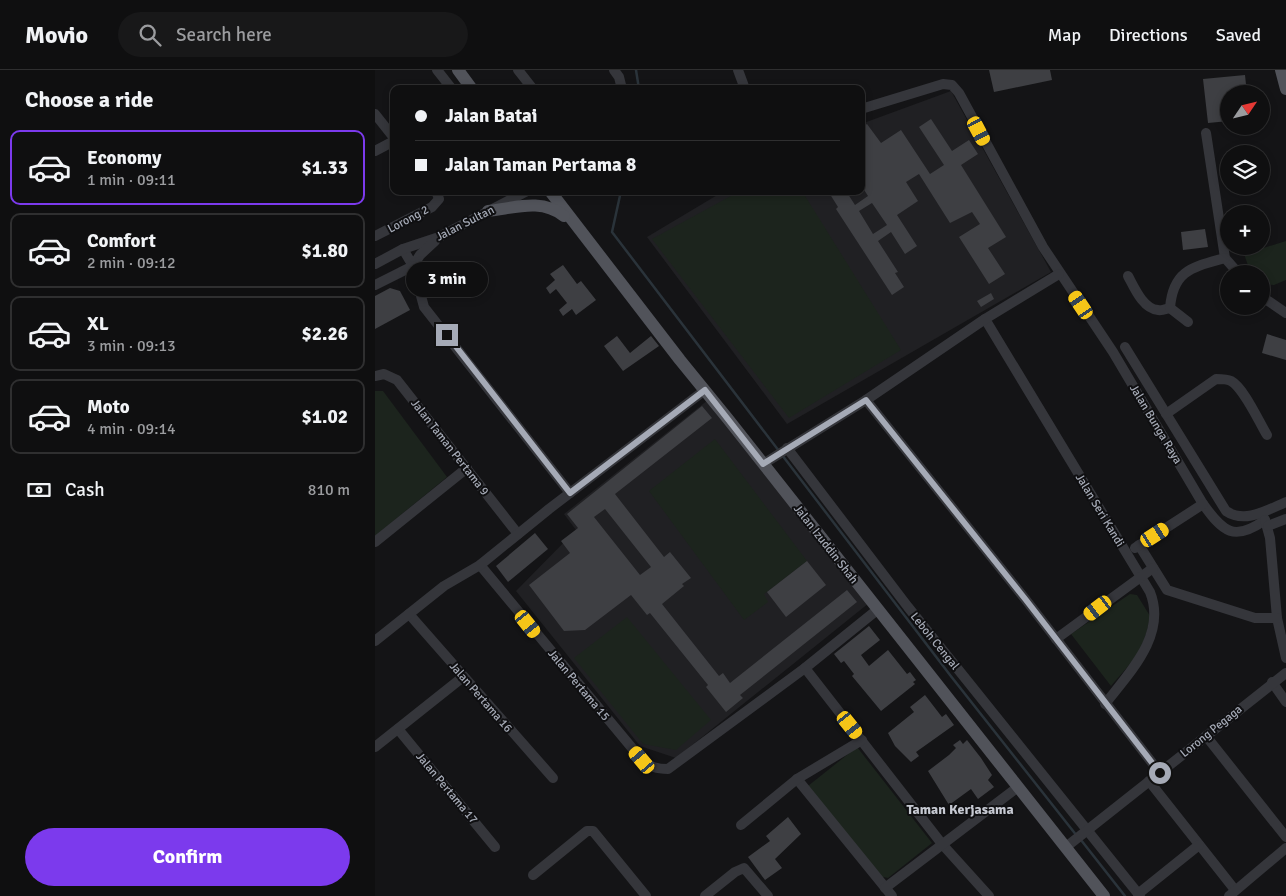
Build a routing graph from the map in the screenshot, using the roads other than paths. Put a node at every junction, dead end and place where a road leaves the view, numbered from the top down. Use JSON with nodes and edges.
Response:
{"nodes":[{"id":1,"x":437,"y":70,"type":"edge"},
{"id":2,"x":518,"y":70,"type":"edge"},
{"id":3,"x":613,"y":70,"type":"edge"},
{"id":4,"x":738,"y":70,"type":"edge"},
{"id":5,"x":1281,"y":70,"type":"edge"},
{"id":6,"x":460,"y":71,"type":"edge"},
{"id":7,"x":449,"y":85,"type":"edge"},
{"id":8,"x":469,"y":85,"type":"edge"},
{"id":9,"x":530,"y":85,"type":"edge"},
{"id":10,"x":621,"y":85,"type":"edge"},
{"id":11,"x":744,"y":85,"type":"edge"},
{"id":12,"x":1286,"y":89,"type":"edge"},
{"id":13,"x":865,"y":108,"type":"edge"},
{"id":14,"x":375,"y":114,"type":"edge"},
{"id":15,"x":1206,"y":133,"type":"dead end"},
{"id":16,"x":390,"y":134,"type":"edge"},
{"id":17,"x":390,"y":142,"type":"edge"},
{"id":18,"x":375,"y":151,"type":"edge"},
{"id":19,"x":437,"y":195,"type":"edge"},
{"id":20,"x":519,"y":195,"type":"edge"},
{"id":21,"x":552,"y":195,"type":"edge"},
{"id":22,"x":489,"y":211,"type":"junction"},
{"id":23,"x":578,"y":230,"type":"junction"},
{"id":24,"x":375,"y":236,"type":"edge"},
{"id":25,"x":439,"y":237,"type":"junction"},
{"id":26,"x":403,"y":249,"type":"junction"},
{"id":27,"x":1225,"y":258,"type":"junction"},
{"id":28,"x":377,"y":263,"type":"edge"},
{"id":29,"x":1231,"y":265,"type":"edge"},
{"id":30,"x":413,"y":266,"type":"junction"},
{"id":31,"x":1059,"y":274,"type":"junction"},
{"id":32,"x":1128,"y":276,"type":"dead end"},
{"id":33,"x":375,"y":285,"type":"edge"},
{"id":34,"x":1270,"y":302,"type":"edge"},
{"id":35,"x":1170,"y":308,"type":"junction"},
{"id":36,"x":1286,"y":313,"type":"edge"},
{"id":37,"x":985,"y":319,"type":"junction"},
{"id":38,"x":1188,"y":322,"type":"dead end"},
{"id":39,"x":1125,"y":347,"type":"dead end"},
{"id":40,"x":375,"y":376,"type":"edge"},
{"id":41,"x":705,"y":390,"type":"junction"},
{"id":42,"x":866,"y":400,"type":"junction"},
{"id":43,"x":1166,"y":414,"type":"junction"},
{"id":44,"x":1267,"y":435,"type":"dead end"},
{"id":45,"x":782,"y":451,"type":"junction"},
{"id":46,"x":763,"y":464,"type":"junction"},
{"id":47,"x":467,"y":468,"type":"junction"},
{"id":48,"x":570,"y":493,"type":"junction"},
{"id":49,"x":1286,"y":502,"type":"edge"},
{"id":50,"x":1203,"y":504,"type":"junction"},
{"id":51,"x":1286,"y":518,"type":"edge"},
{"id":52,"x":1265,"y":519,"type":"junction"},
{"id":53,"x":518,"y":534,"type":"junction"},
{"id":54,"x":375,"y":542,"type":"edge"},
{"id":55,"x":1139,"y":545,"type":"junction"},
{"id":56,"x":1127,"y":554,"type":"junction"},
{"id":57,"x":480,"y":565,"type":"junction"},
{"id":58,"x":1153,"y":568,"type":"junction"},
{"id":59,"x":1140,"y":576,"type":"junction"},
{"id":60,"x":877,"y":610,"type":"junction"},
{"id":61,"x":409,"y":614,"type":"junction"},
{"id":62,"x":1277,"y":618,"type":"junction"},
{"id":63,"x":1056,"y":639,"type":"junction"},
{"id":64,"x":375,"y":641,"type":"edge"},
{"id":65,"x":1286,"y":658,"type":"edge"},
{"id":66,"x":805,"y":668,"type":"junction"},
{"id":67,"x":1286,"y":673,"type":"edge"},
{"id":68,"x":463,"y":677,"type":"junction"},
{"id":69,"x":1272,"y":682,"type":"junction"},
{"id":70,"x":1286,"y":702,"type":"edge"},
{"id":71,"x":1105,"y":704,"type":"junction"},
{"id":72,"x":398,"y":728,"type":"junction"},
{"id":73,"x":1206,"y":736,"type":"junction"},
{"id":74,"x":861,"y":740,"type":"junction"},
{"id":75,"x":375,"y":747,"type":"edge"},
{"id":76,"x":1160,"y":773,"type":"junction"},
{"id":77,"x":553,"y":778,"type":"dead end"},
{"id":78,"x":797,"y":779,"type":"junction"},
{"id":79,"x":1149,"y":781,"type":"junction"},
{"id":80,"x":1018,"y":787,"type":"junction"},
{"id":81,"x":741,"y":825,"type":"dead end"},
{"id":82,"x":1286,"y":837,"type":"edge"},
{"id":83,"x":1077,"y":838,"type":"junction"},
{"id":84,"x":943,"y":844,"type":"junction"},
{"id":85,"x":1199,"y":844,"type":"junction"},
{"id":86,"x":495,"y":847,"type":"dead end"},
{"id":87,"x":1286,"y":848,"type":"edge"},
{"id":88,"x":533,"y":875,"type":"dead end"},
{"id":89,"x":888,"y":892,"type":"edge"},
{"id":90,"x":1232,"y":893,"type":"edge"},
{"id":91,"x":1139,"y":895,"type":"edge"},
{"id":92,"x":645,"y":896,"type":"edge"},
{"id":93,"x":705,"y":896,"type":"edge"},
{"id":94,"x":768,"y":896,"type":"edge"},
{"id":95,"x":989,"y":896,"type":"edge"},
{"id":96,"x":1104,"y":896,"type":"edge"}],
"edges":[{"from":1,"to":7,"type":"street"},
{"from":2,"to":9,"type":"street"},
{"from":3,"to":10,"type":"street"},
{"from":4,"to":11,"type":"street"},
{"from":5,"to":12,"type":"main road"},
{"from":6,"to":8,"type":"main road"},
{"from":13,"to":31,"type":"street","name":"Jalan Bunga Raya"},
{"from":14,"to":16,"type":"street"},
{"from":15,"to":27,"type":"street"},
{"from":17,"to":18,"type":"street"},
{"from":19,"to":24,"type":"street","name":"Lorong 2"},
{"from":20,"to":22,"type":"street","name":"Jalan Sultan"},
{"from":21,"to":23,"type":"main road","name":"Jalan Izuddin Shah"},
{"from":22,"to":23,"type":"main road"},
{"from":22,"to":25,"type":"street","name":"Jalan Sultan"},
{"from":23,"to":41,"type":"main road","name":"Jalan Izuddin Shah"},
{"from":25,"to":26,"type":"street","name":"Jalan Sultan"},
{"from":25,"to":30,"type":"street"},
{"from":26,"to":28,"type":"street","name":"Jalan Sultan"},
{"from":26,"to":30,"type":"street"},
{"from":27,"to":29,"type":"street"},
{"from":27,"to":35,"type":"street"},
{"from":28,"to":30,"type":"street"},
{"from":30,"to":33,"type":"street"},
{"from":30,"to":48,"type":"street"},
{"from":31,"to":37,"type":"street"},
{"from":31,"to":50,"type":"street","name":"Jalan Bunga Raya"},
{"from":32,"to":35,"type":"street"},
{"from":34,"to":36,"type":"street"},
{"from":35,"to":38,"type":"street"},
{"from":37,"to":42,"type":"street"},
{"from":37,"to":56,"type":"street","name":"Jalan Seri Kandi"},
{"from":39,"to":43,"type":"street","name":"Jalan Bunga Raya"},
{"from":40,"to":47,"type":"street","name":"Jalan Taman Pertama 9"},
{"from":41,"to":46,"type":"main road","name":"Jalan Izuddin Shah"},
{"from":41,"to":48,"type":"street"},
{"from":42,"to":45,"type":"street"},
{"from":42,"to":63,"type":"street"},
{"from":43,"to":44,"type":"street"},
{"from":43,"to":52,"type":"street","name":"Jalan Bunga Raya"},
{"from":45,"to":46,"type":"street"},
{"from":45,"to":83,"type":"street","name":"Leboh Cengal"},
{"from":46,"to":60,"type":"main road","name":"Jalan Izuddin Shah"},
{"from":47,"to":53,"type":"street","name":"Jalan Taman Pertama 9"},
{"from":47,"to":54,"type":"street"},
{"from":48,"to":53,"type":"street"},
{"from":49,"to":52,"type":"street","name":"Jalan Bunga Raya"},
{"from":50,"to":52,"type":"street","name":"Jalan Bunga Raya"},
{"from":50,"to":55,"type":"street"},
{"from":51,"to":52,"type":"street"},
{"from":52,"to":62,"type":"street"},
{"from":53,"to":57,"type":"street"},
{"from":55,"to":56,"type":"street"},
{"from":55,"to":58,"type":"street"},
{"from":56,"to":59,"type":"street","name":"Jalan Seri Kandi"},
{"from":57,"to":61,"type":"street"},
{"from":57,"to":66,"type":"street","name":"Jalan Pertama 15"},
{"from":58,"to":59,"type":"street"},
{"from":58,"to":62,"type":"street"},
{"from":59,"to":63,"type":"street"},
{"from":59,"to":71,"type":"street","name":"Jalan Seri Kandi"},
{"from":60,"to":66,"type":"street"},
{"from":60,"to":80,"type":"main road","name":"Jalan Izuddin Shah"},
{"from":61,"to":64,"type":"street"},
{"from":61,"to":68,"type":"street","name":"Jalan Pertama 16"},
{"from":62,"to":65,"type":"street"},
{"from":63,"to":71,"type":"street"},
{"from":66,"to":74,"type":"street"},
{"from":67,"to":69,"type":"street","name":"Lorong Pegaga"},
{"from":68,"to":72,"type":"street"},
{"from":68,"to":77,"type":"street","name":"Jalan Pertama 16"},
{"from":69,"to":70,"type":"street"},
{"from":69,"to":73,"type":"street","name":"Lorong Pegaga"},
{"from":71,"to":76,"type":"street"},
{"from":72,"to":75,"type":"street"},
{"from":72,"to":86,"type":"street","name":"Jalan Pertama 17"},
{"from":73,"to":76,"type":"street","name":"Lorong Pegaga"},
{"from":73,"to":82,"type":"street"},
{"from":74,"to":78,"type":"street"},
{"from":74,"to":84,"type":"street"},
{"from":76,"to":79,"type":"street","name":"Lorong Pegaga"},
{"from":78,"to":81,"type":"street"},
{"from":78,"to":89,"type":"street"},
{"from":79,"to":83,"type":"street","name":"Lorong Pegaga"},
{"from":79,"to":85,"type":"street"},
{"from":80,"to":83,"type":"main road","name":"Jalan Izuddin Shah"},
{"from":80,"to":84,"type":"street"},
{"from":83,"to":91,"type":"street","name":"Leboh Cengal"},
{"from":83,"to":96,"type":"main road","name":"Jalan Izuddin Shah"},
{"from":84,"to":89,"type":"street"},
{"from":84,"to":95,"type":"street"},
{"from":85,"to":90,"type":"street"},
{"from":85,"to":91,"type":"street"},
{"from":87,"to":90,"type":"street"},
{"from":88,"to":92,"type":"street"},
{"from":93,"to":94,"type":"street"}]}
